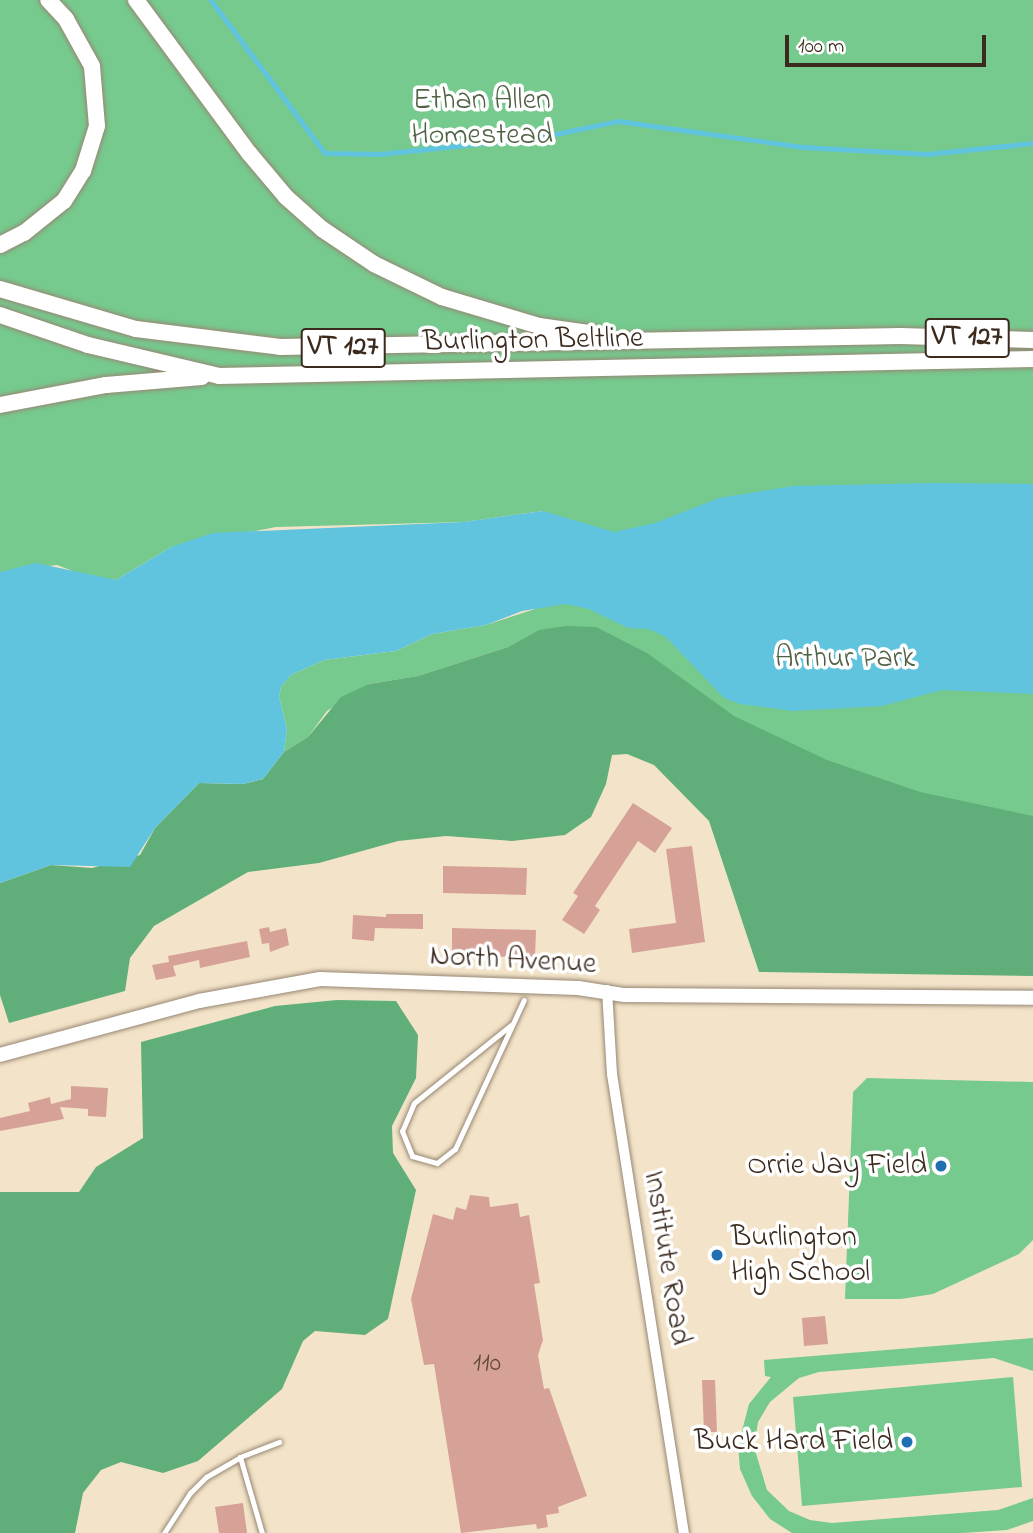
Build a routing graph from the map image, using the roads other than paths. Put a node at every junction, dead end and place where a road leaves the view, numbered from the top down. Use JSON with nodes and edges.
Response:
{"nodes":[{"id":1,"x":48,"y":0,"type":"edge"},
{"id":2,"x":136,"y":0,"type":"edge"},
{"id":3,"x":0,"y":244,"type":"edge"},
{"id":4,"x":0,"y":289,"type":"edge"},
{"id":5,"x":0,"y":315,"type":"edge"},
{"id":6,"x":1033,"y":340,"type":"edge"},
{"id":7,"x":694,"y":341,"type":"junction"},
{"id":8,"x":1033,"y":359,"type":"edge"},
{"id":9,"x":219,"y":376,"type":"junction"},
{"id":10,"x":0,"y":405,"type":"edge"},
{"id":11,"x":607,"y":990,"type":"junction"},
{"id":12,"x":1033,"y":998,"type":"edge"},
{"id":13,"x":524,"y":1000,"type":"dead end"},
{"id":14,"x":511,"y":1025,"type":"junction"},
{"id":15,"x":0,"y":1055,"type":"edge"},
{"id":16,"x":279,"y":1443,"type":"dead end"},
{"id":17,"x":240,"y":1457,"type":"junction"},
{"id":18,"x":164,"y":1533,"type":"edge"},
{"id":19,"x":262,"y":1533,"type":"edge"},
{"id":20,"x":684,"y":1533,"type":"edge"}],
"edges":[{"from":1,"to":3,"type":"main road"},
{"from":2,"to":7,"type":"main road"},
{"from":4,"to":7,"type":"main road","name":"Burlington Beltline","number":"VT 127"},
{"from":5,"to":9,"type":"main road","name":"Burlington Beltline","number":"VT 127"},
{"from":6,"to":7,"type":"main road","name":"Burlington Beltline","number":"VT 127"},
{"from":8,"to":9,"type":"main road","name":"Burlington Beltline","number":"VT 127"},
{"from":9,"to":10,"type":"main road"},
{"from":11,"to":12,"type":"main road","name":"North Avenue"},
{"from":11,"to":15,"type":"main road","name":"North Avenue"},
{"from":11,"to":20,"type":"street","name":"Institute Road"},
{"from":13,"to":14,"type":"lane"},
{"from":14,"to":14,"type":"lane"},
{"from":16,"to":17,"type":"lane"},
{"from":17,"to":18,"type":"lane"},
{"from":17,"to":19,"type":"lane"}]}
